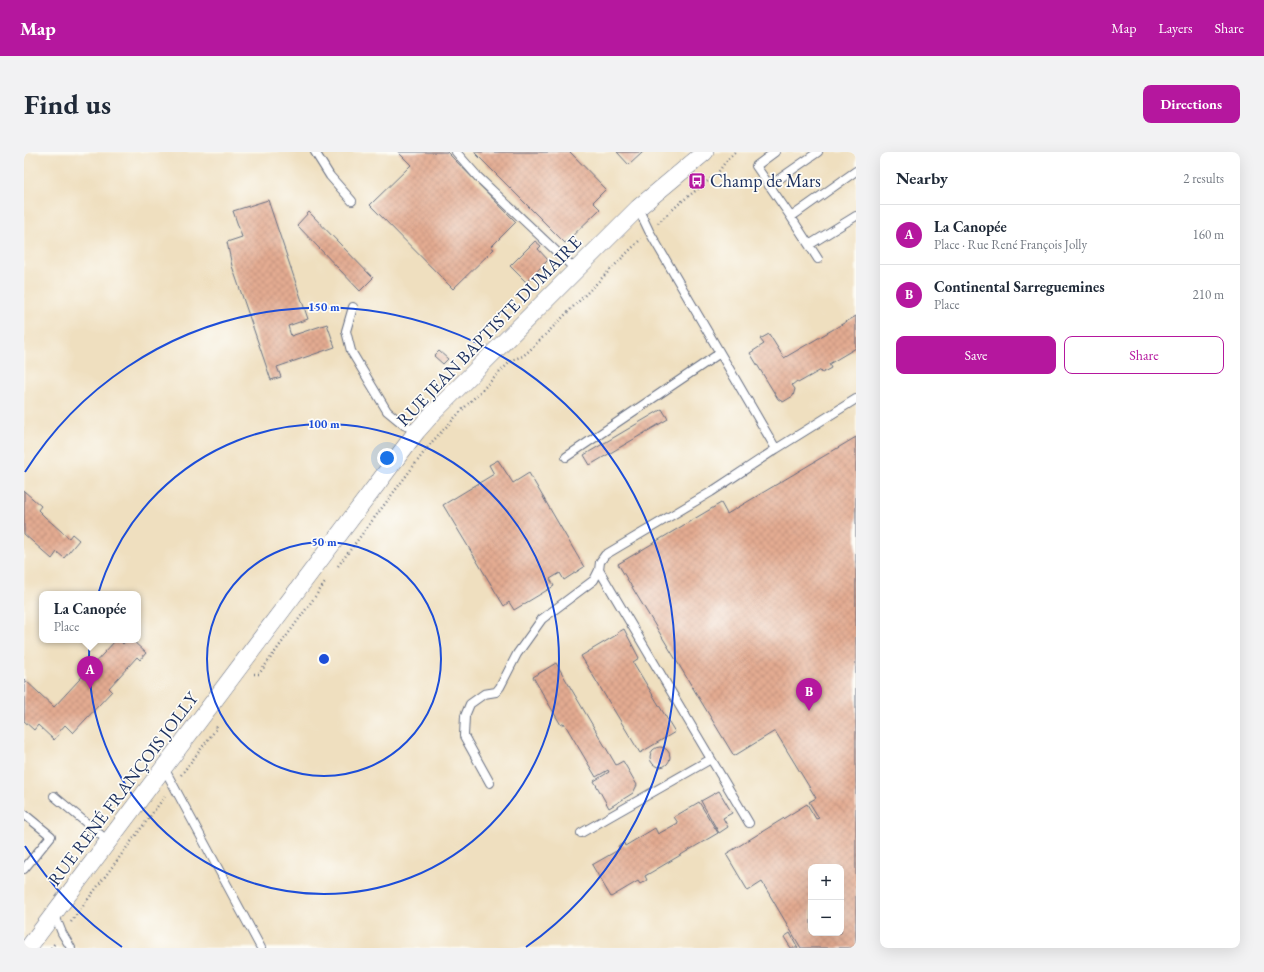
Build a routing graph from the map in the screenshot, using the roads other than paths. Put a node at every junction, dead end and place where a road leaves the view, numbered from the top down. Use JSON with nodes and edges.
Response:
{"nodes":[{"id":1,"x":315,"y":152,"type":"edge"},
{"id":2,"x":456,"y":152,"type":"edge"},
{"id":3,"x":705,"y":152,"type":"edge"},
{"id":4,"x":775,"y":152,"type":"edge"},
{"id":5,"x":818,"y":152,"type":"edge"},
{"id":6,"x":856,"y":171,"type":"edge"},
{"id":7,"x":769,"y":186,"type":"junction"},
{"id":8,"x":352,"y":201,"type":"dead end"},
{"id":9,"x":638,"y":208,"type":"junction"},
{"id":10,"x":856,"y":216,"type":"edge"},
{"id":11,"x":791,"y":217,"type":"junction"},
{"id":12,"x":808,"y":245,"type":"junction"},
{"id":13,"x":818,"y":259,"type":"dead end"},
{"id":14,"x":576,"y":270,"type":"junction"},
{"id":15,"x":354,"y":307,"type":"dead end"},
{"id":16,"x":720,"y":353,"type":"junction"},
{"id":17,"x":856,"y":399,"type":"edge"},
{"id":18,"x":418,"y":431,"type":"junction"},
{"id":19,"x":776,"y":449,"type":"junction"},
{"id":20,"x":566,"y":457,"type":"dead end"},
{"id":21,"x":599,"y":570,"type":"junction"},
{"id":22,"x":221,"y":692,"type":"joint"},
{"id":23,"x":711,"y":758,"type":"junction"},
{"id":24,"x":164,"y":768,"type":"junction"},
{"id":25,"x":490,"y":783,"type":"dead end"},
{"id":26,"x":54,"y":796,"type":"dead end"},
{"id":27,"x":24,"y":814,"type":"edge"},
{"id":28,"x":749,"y":823,"type":"dead end"},
{"id":29,"x":581,"y":833,"type":"dead end"},
{"id":30,"x":108,"y":841,"type":"junction"},
{"id":31,"x":24,"y":869,"type":"edge"},
{"id":32,"x":54,"y":913,"type":"junction"},
{"id":33,"x":28,"y":948,"type":"edge"},
{"id":34,"x":71,"y":948,"type":"edge"},
{"id":35,"x":261,"y":948,"type":"edge"}],
"edges":[{"from":1,"to":8,"type":"lane"},
{"from":2,"to":14,"type":"lane"},
{"from":3,"to":9,"type":"street","name":"RUE JEAN BAPTISTE DUMAIRE"},
{"from":4,"to":7,"type":"lane"},
{"from":5,"to":7,"type":"lane"},
{"from":6,"to":11,"type":"lane"},
{"from":7,"to":11,"type":"lane"},
{"from":9,"to":14,"type":"street","name":"RUE JEAN BAPTISTE DUMAIRE"},
{"from":9,"to":16,"type":"lane"},
{"from":10,"to":12,"type":"lane"},
{"from":11,"to":12,"type":"lane"},
{"from":12,"to":13,"type":"lane"},
{"from":14,"to":18,"type":"street","name":"RUE JEAN BAPTISTE DUMAIRE"},
{"from":15,"to":18,"type":"lane"},
{"from":16,"to":19,"type":"lane"},
{"from":16,"to":20,"type":"lane"},
{"from":17,"to":19,"type":"lane"},
{"from":18,"to":22,"type":"street","name":"RUE JEAN BAPTISTE DUMAIRE"},
{"from":19,"to":21,"type":"lane"},
{"from":21,"to":23,"type":"lane"},
{"from":21,"to":25,"type":"lane"},
{"from":22,"to":24,"type":"street","name":"RUE RENÉ FRANÇOIS JOLLY"},
{"from":23,"to":28,"type":"lane"},
{"from":23,"to":29,"type":"lane"},
{"from":24,"to":30,"type":"street","name":"RUE RENÉ FRANÇOIS JOLLY"},
{"from":24,"to":35,"type":"lane"},
{"from":26,"to":30,"type":"lane"},
{"from":27,"to":31,"type":"lane"},
{"from":30,"to":32,"type":"street","name":"RUE RENÉ FRANÇOIS JOLLY"},
{"from":32,"to":33,"type":"street","name":"RUE RENÉ FRANÇOIS JOLLY"},
{"from":32,"to":34,"type":"lane"}]}
